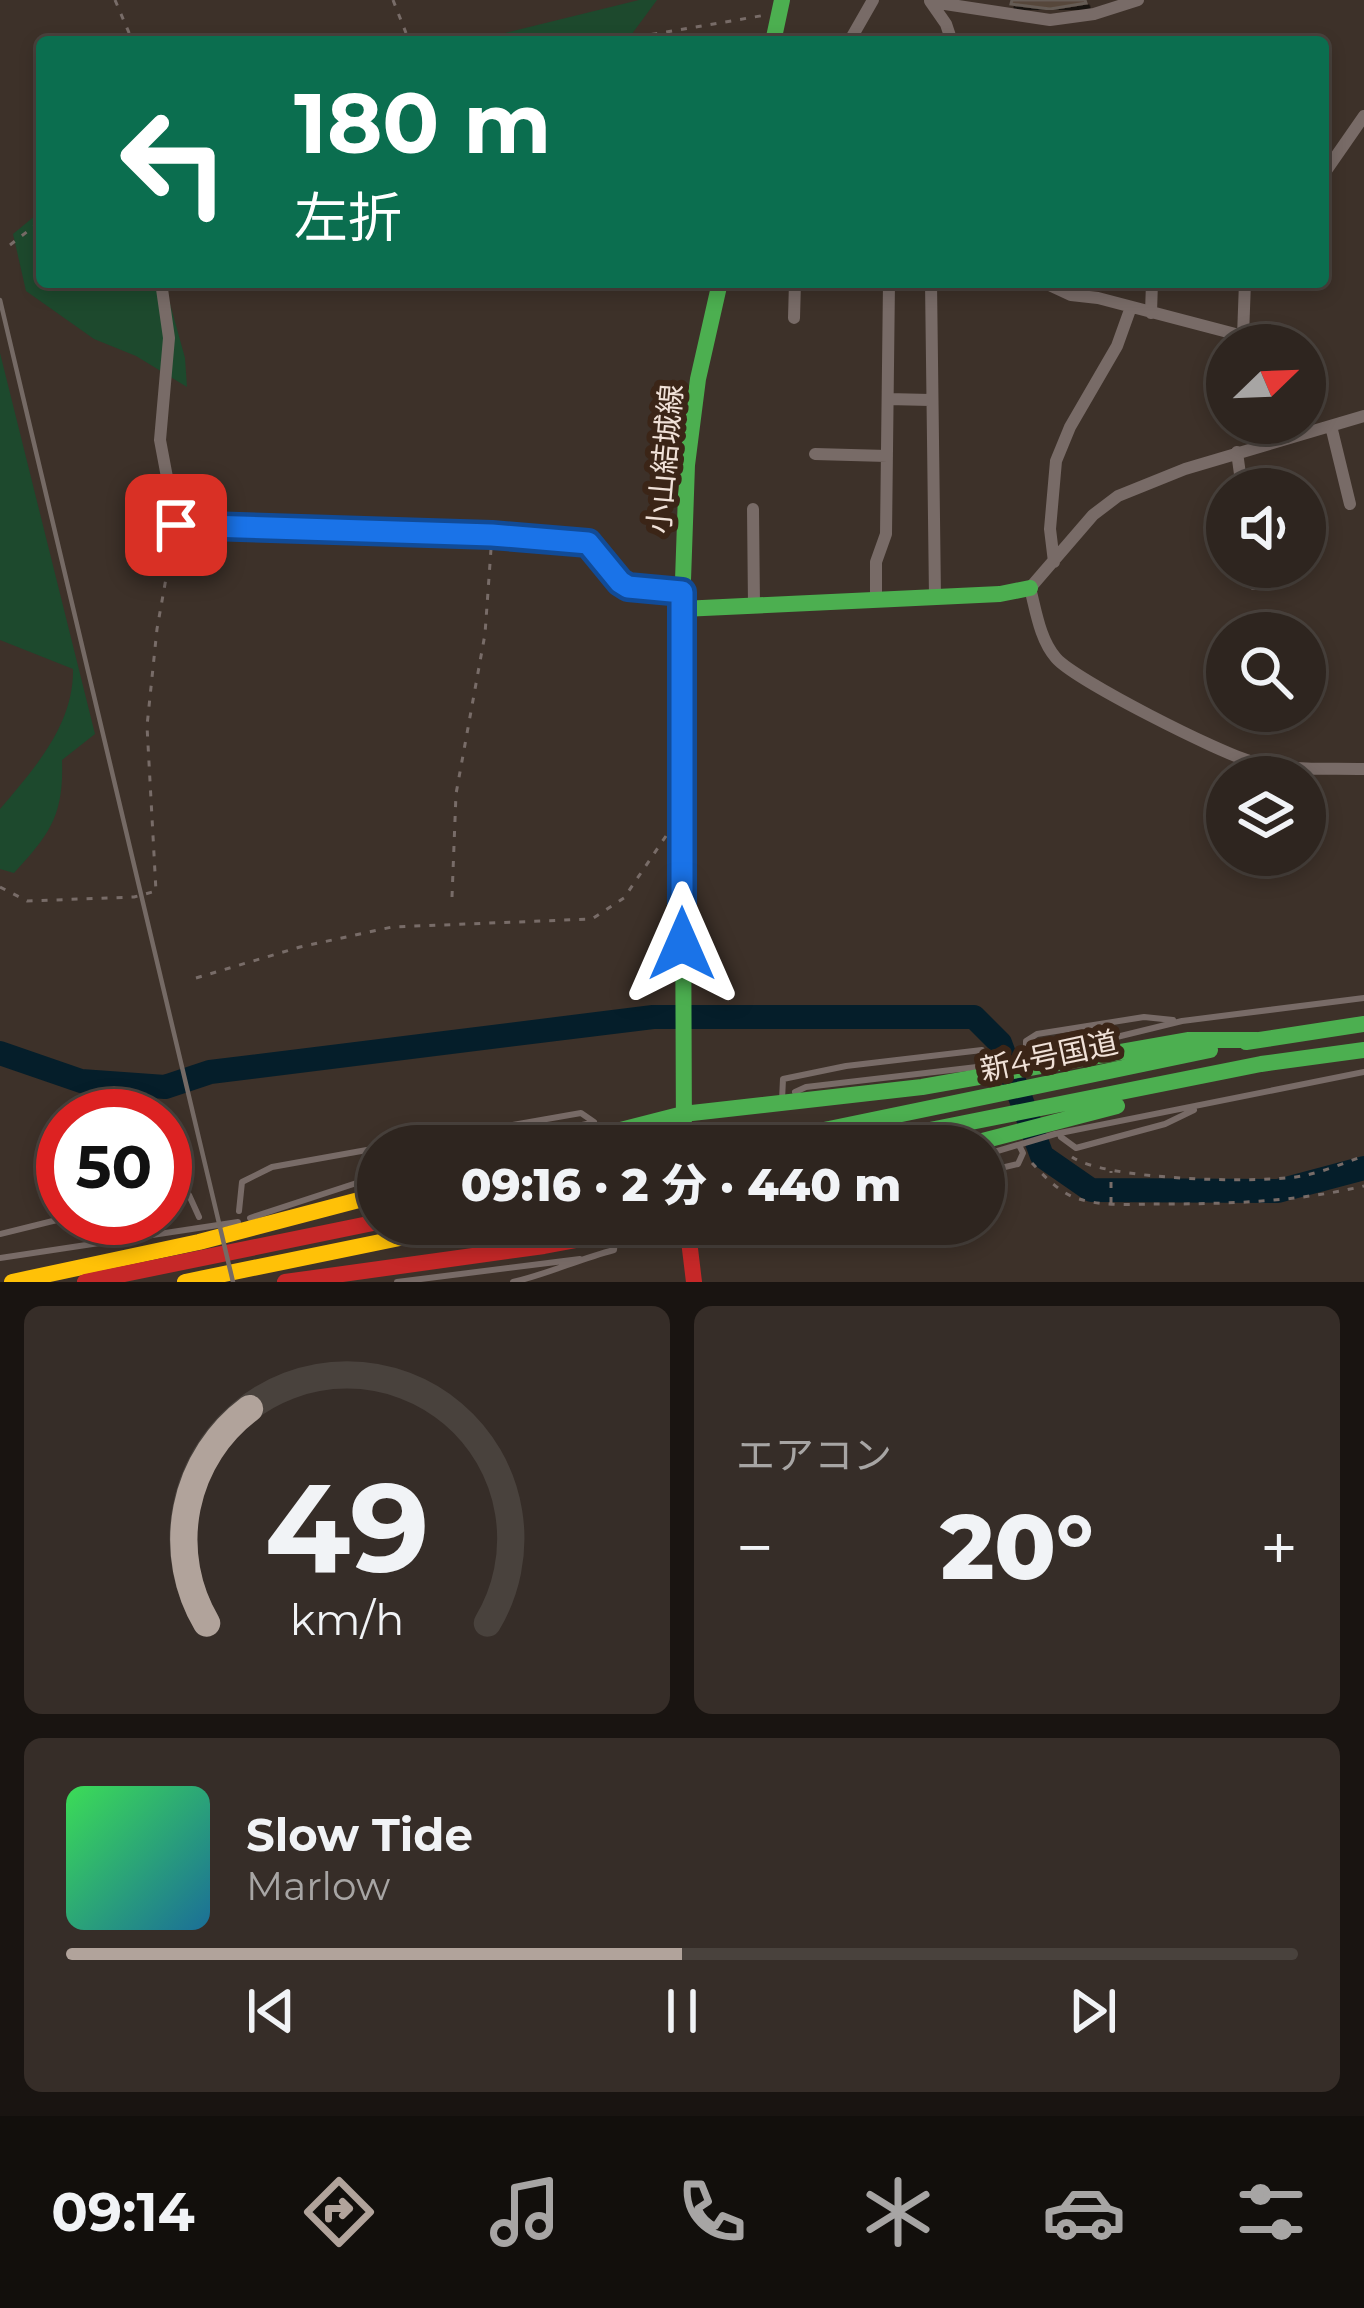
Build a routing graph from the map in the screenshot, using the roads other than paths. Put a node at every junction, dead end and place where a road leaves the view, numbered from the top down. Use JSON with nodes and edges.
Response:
{"nodes":[{"id":1,"x":873,"y":0,"type":"edge"},
{"id":2,"x":1138,"y":0,"type":"edge"},
{"id":3,"x":930,"y":1,"type":"edge"},
{"id":4,"x":781,"y":6,"type":"edge"},
{"id":5,"x":774,"y":36,"type":"edge"},
{"id":6,"x":852,"y":36,"type":"edge"},
{"id":7,"x":950,"y":36,"type":"edge"},
{"id":8,"x":1364,"y":116,"type":"edge"},
{"id":9,"x":1329,"y":167,"type":"edge"},
{"id":10,"x":162,"y":288,"type":"edge"},
{"id":11,"x":719,"y":288,"type":"edge"},
{"id":12,"x":795,"y":288,"type":"edge"},
{"id":13,"x":890,"y":288,"type":"edge"},
{"id":14,"x":932,"y":288,"type":"edge"},
{"id":15,"x":1056,"y":288,"type":"edge"},
{"id":16,"x":1152,"y":288,"type":"edge"},
{"id":17,"x":1245,"y":288,"type":"edge"},
{"id":18,"x":1131,"y":307,"type":"junction"},
{"id":19,"x":1151,"y":313,"type":"junction"},
{"id":20,"x":794,"y":318,"type":"dead end"},
{"id":21,"x":1245,"y":324,"type":"edge"},
{"id":22,"x":1206,"y":329,"type":"edge"},
{"id":23,"x":888,"y":399,"type":"junction"},
{"id":24,"x":930,"y":400,"type":"junction"},
{"id":25,"x":1364,"y":416,"type":"edge"},
{"id":26,"x":1331,"y":426,"type":"junction"},
{"id":27,"x":1326,"y":427,"type":"edge"},
{"id":28,"x":1263,"y":444,"type":"edge"},
{"id":29,"x":1238,"y":452,"type":"junction"},
{"id":30,"x":815,"y":454,"type":"dead end"},
{"id":31,"x":887,"y":456,"type":"junction"},
{"id":32,"x":1240,"y":468,"type":"edge"},
{"id":33,"x":1350,"y":504,"type":"dead end"},
{"id":34,"x":753,"y":509,"type":"dead end"},
{"id":35,"x":1054,"y":562,"type":"junction"},
{"id":36,"x":1030,"y":588,"type":"junction"},
{"id":37,"x":934,"y":598,"type":"junction"},
{"id":38,"x":682,"y":600,"type":"junction"},
{"id":39,"x":876,"y":600,"type":"junction"},
{"id":40,"x":754,"y":606,"type":"junction"},
{"id":41,"x":1364,"y":769,"type":"edge"},
{"id":42,"x":1364,"y":998,"type":"edge"},
{"id":43,"x":1182,"y":1021,"type":"junction"},
{"id":44,"x":1364,"y":1024,"type":"edge"},
{"id":45,"x":1255,"y":1040,"type":"junction"},
{"id":46,"x":1364,"y":1050,"type":"edge"},
{"id":47,"x":1026,"y":1059,"type":"junction"},
{"id":48,"x":990,"y":1066,"type":"junction"},
{"id":49,"x":1364,"y":1072,"type":"edge"},
{"id":50,"x":782,"y":1103,"type":"junction"},
{"id":51,"x":1202,"y":1106,"type":"junction"},
{"id":52,"x":683,"y":1114,"type":"junction"},
{"id":53,"x":512,"y":1125,"type":"edge"},
{"id":54,"x":594,"y":1125,"type":"edge"},
{"id":55,"x":615,"y":1125,"type":"edge"},
{"id":56,"x":683,"y":1125,"type":"edge"},
{"id":57,"x":850,"y":1125,"type":"edge"},
{"id":58,"x":952,"y":1125,"type":"edge"},
{"id":59,"x":1055,"y":1129,"type":"junction"},
{"id":60,"x":1021,"y":1144,"type":"junction"},
{"id":61,"x":1005,"y":1145,"type":"edge"},
{"id":62,"x":1005,"y":1149,"type":"edge"},
{"id":63,"x":357,"y":1152,"type":"edge"},
{"id":64,"x":1005,"y":1167,"type":"edge"},
{"id":65,"x":357,"y":1185,"type":"edge"},
{"id":66,"x":357,"y":1201,"type":"edge"},
{"id":67,"x":192,"y":1202,"type":"edge"},
{"id":68,"x":239,"y":1211,"type":"dead end"},
{"id":69,"x":199,"y":1217,"type":"dead end"},
{"id":70,"x":357,"y":1224,"type":"edge"},
{"id":71,"x":36,"y":1225,"type":"edge"},
{"id":72,"x":246,"y":1233,"type":"junction"},
{"id":73,"x":0,"y":1234,"type":"edge"},
{"id":74,"x":200,"y":1243,"type":"junction"},
{"id":75,"x":366,"y":1245,"type":"edge"},
{"id":76,"x":535,"y":1245,"type":"edge"},
{"id":77,"x":615,"y":1245,"type":"edge"},
{"id":78,"x":690,"y":1245,"type":"edge"},
{"id":79,"x":0,"y":1258,"type":"edge"},
{"id":80,"x":580,"y":1259,"type":"junction"},
{"id":81,"x":12,"y":1282,"type":"edge"},
{"id":82,"x":85,"y":1282,"type":"edge"},
{"id":83,"x":185,"y":1282,"type":"edge"},
{"id":84,"x":285,"y":1282,"type":"edge"},
{"id":85,"x":398,"y":1282,"type":"edge"},
{"id":86,"x":512,"y":1282,"type":"edge"},
{"id":87,"x":694,"y":1282,"type":"edge"}],
"edges":[{"from":1,"to":6,"type":"street"},
{"from":2,"to":3,"type":"street"},
{"from":3,"to":7,"type":"street"},
{"from":4,"to":5,"type":"main road"},
{"from":8,"to":9,"type":"street"},
{"from":10,"to":38,"type":"street"},
{"from":11,"to":38,"type":"main road","name":"小山結城線"},
{"from":12,"to":20,"type":"street"},
{"from":13,"to":23,"type":"street"},
{"from":14,"to":24,"type":"street"},
{"from":15,"to":18,"type":"street"},
{"from":16,"to":19,"type":"street"},
{"from":17,"to":21,"type":"street"},
{"from":18,"to":19,"type":"street"},
{"from":18,"to":35,"type":"street"},
{"from":19,"to":22,"type":"street"},
{"from":23,"to":24,"type":"street"},
{"from":23,"to":31,"type":"street"},
{"from":24,"to":37,"type":"street"},
{"from":25,"to":26,"type":"street"},
{"from":26,"to":27,"type":"street"},
{"from":26,"to":33,"type":"street"},
{"from":28,"to":29,"type":"street"},
{"from":29,"to":32,"type":"street"},
{"from":29,"to":35,"type":"street"},
{"from":30,"to":31,"type":"street"},
{"from":31,"to":39,"type":"street"},
{"from":34,"to":40,"type":"street"},
{"from":35,"to":36,"type":"street"},
{"from":36,"to":37,"type":"main road"},
{"from":36,"to":41,"type":"street"},
{"from":37,"to":39,"type":"main road"},
{"from":38,"to":40,"type":"main road"},
{"from":38,"to":52,"type":"main road","name":"小山結城線"},
{"from":39,"to":40,"type":"main road"},
{"from":42,"to":43,"type":"lane"},
{"from":43,"to":47,"type":"lane"},
{"from":43,"to":47,"type":"lane"},
{"from":44,"to":45,"type":"main road","name":"新4号国道"},
{"from":45,"to":47,"type":"main road"},
{"from":45,"to":57,"type":"main road","name":"新4号国道"},
{"from":46,"to":59,"type":"main road","name":"新4号国道"},
{"from":47,"to":48,"type":"main road"},
{"from":48,"to":50,"type":"main road"},
{"from":48,"to":50,"type":"lane"},
{"from":49,"to":51,"type":"lane"},
{"from":50,"to":52,"type":"main road"},
{"from":51,"to":59,"type":"lane"},
{"from":51,"to":59,"type":"lane"},
{"from":52,"to":55,"type":"main road"},
{"from":52,"to":56,"type":"main road","name":"小山結城線"},
{"from":53,"to":54,"type":"lane"},
{"from":58,"to":59,"type":"main road","name":"新4号国道"},
{"from":59,"to":60,"type":"main road"},
{"from":60,"to":61,"type":"main road"},
{"from":60,"to":62,"type":"lane"},
{"from":60,"to":64,"type":"lane"},
{"from":63,"to":68,"type":"lane"},
{"from":65,"to":72,"type":"lane"},
{"from":66,"to":72,"type":"main road"},
{"from":67,"to":69,"type":"lane"},
{"from":70,"to":72,"type":"main road"},
{"from":71,"to":73,"type":"lane"},
{"from":72,"to":74,"type":"main road"},
{"from":72,"to":74,"type":"lane"},
{"from":74,"to":79,"type":"lane"},
{"from":74,"to":81,"type":"main road"},
{"from":74,"to":82,"type":"main road"},
{"from":75,"to":83,"type":"main road"},
{"from":76,"to":84,"type":"main road"},
{"from":77,"to":80,"type":"lane"},
{"from":78,"to":87,"type":"main road"},
{"from":80,"to":85,"type":"lane"},
{"from":80,"to":86,"type":"lane"}]}
